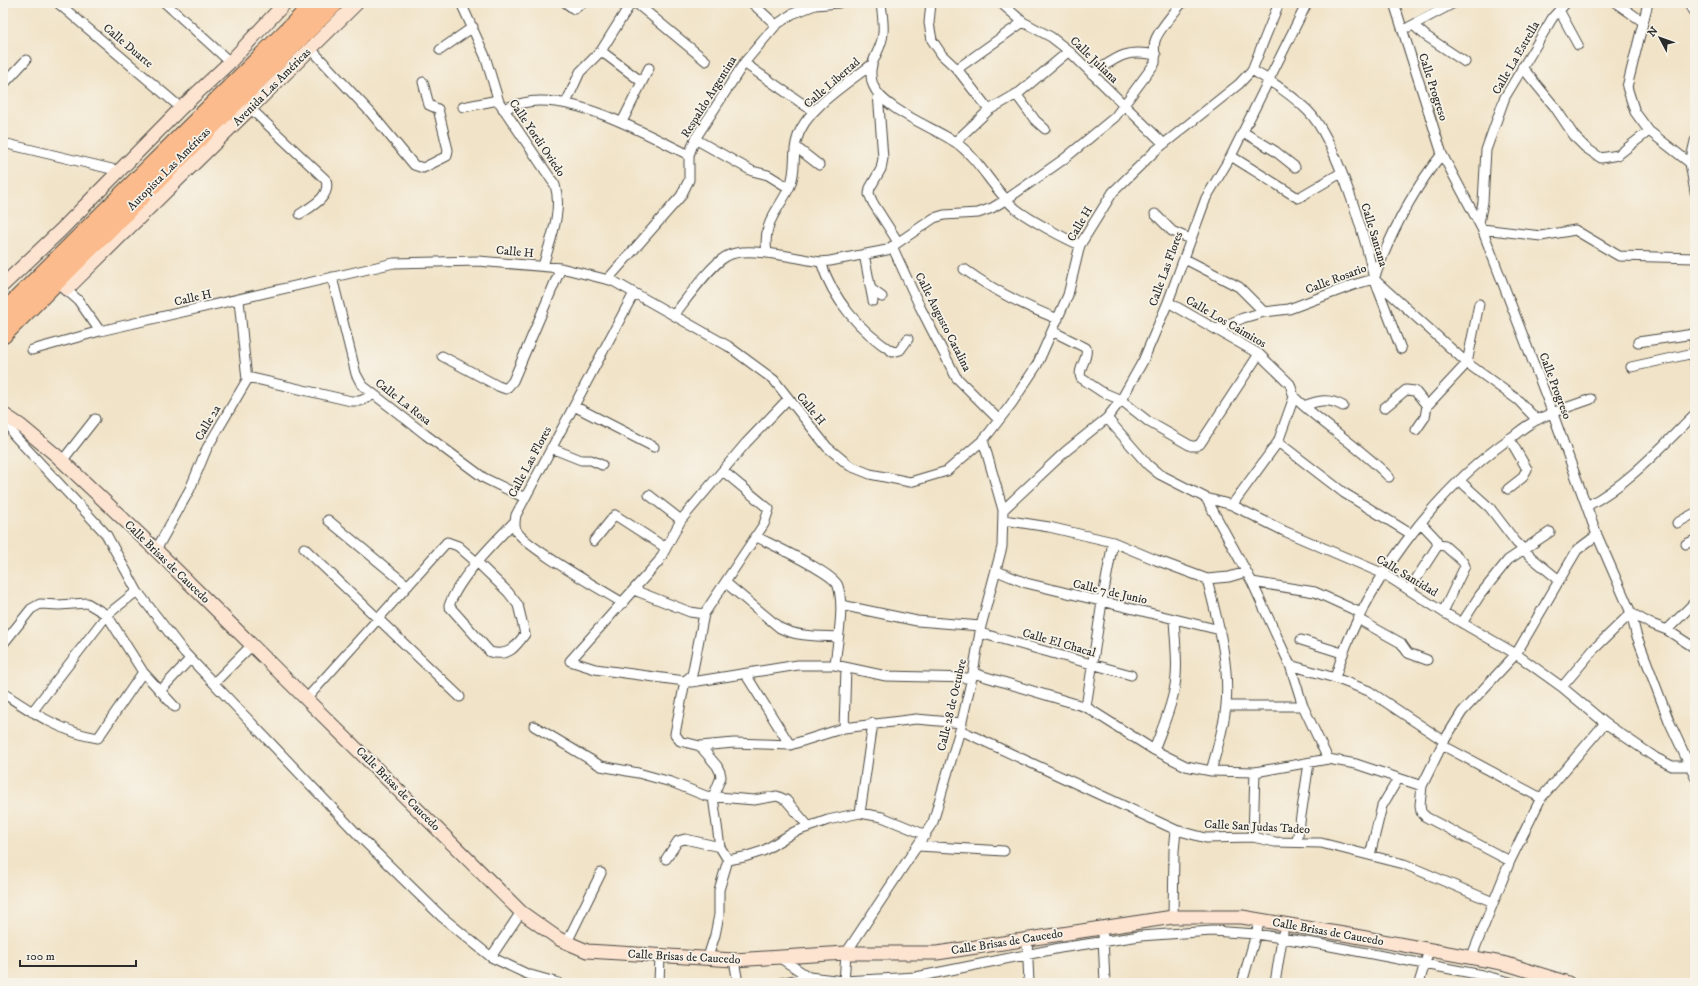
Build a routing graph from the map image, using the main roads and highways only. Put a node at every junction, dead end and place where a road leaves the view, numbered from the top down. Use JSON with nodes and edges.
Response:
{"nodes":[{"id":1,"x":315,"y":3,"type":"edge"},
{"id":2,"x":335,"y":3,"type":"edge"},
{"id":3,"x":3,"y":313,"type":"edge"},
{"id":4,"x":19,"y":319,"type":"junction"},
{"id":5,"x":3,"y":335,"type":"edge"},
{"id":6,"x":3,"y":339,"type":"edge"}],
"edges":[{"from":1,"to":3,"type":"highway","name":"Autopista Las Américas"},
{"from":2,"to":4,"type":"highway","name":"Autopista Las Américas"},
{"from":4,"to":5,"type":"highway","name":"Autopista Las Américas"},
{"from":4,"to":6,"type":"highway"}]}
